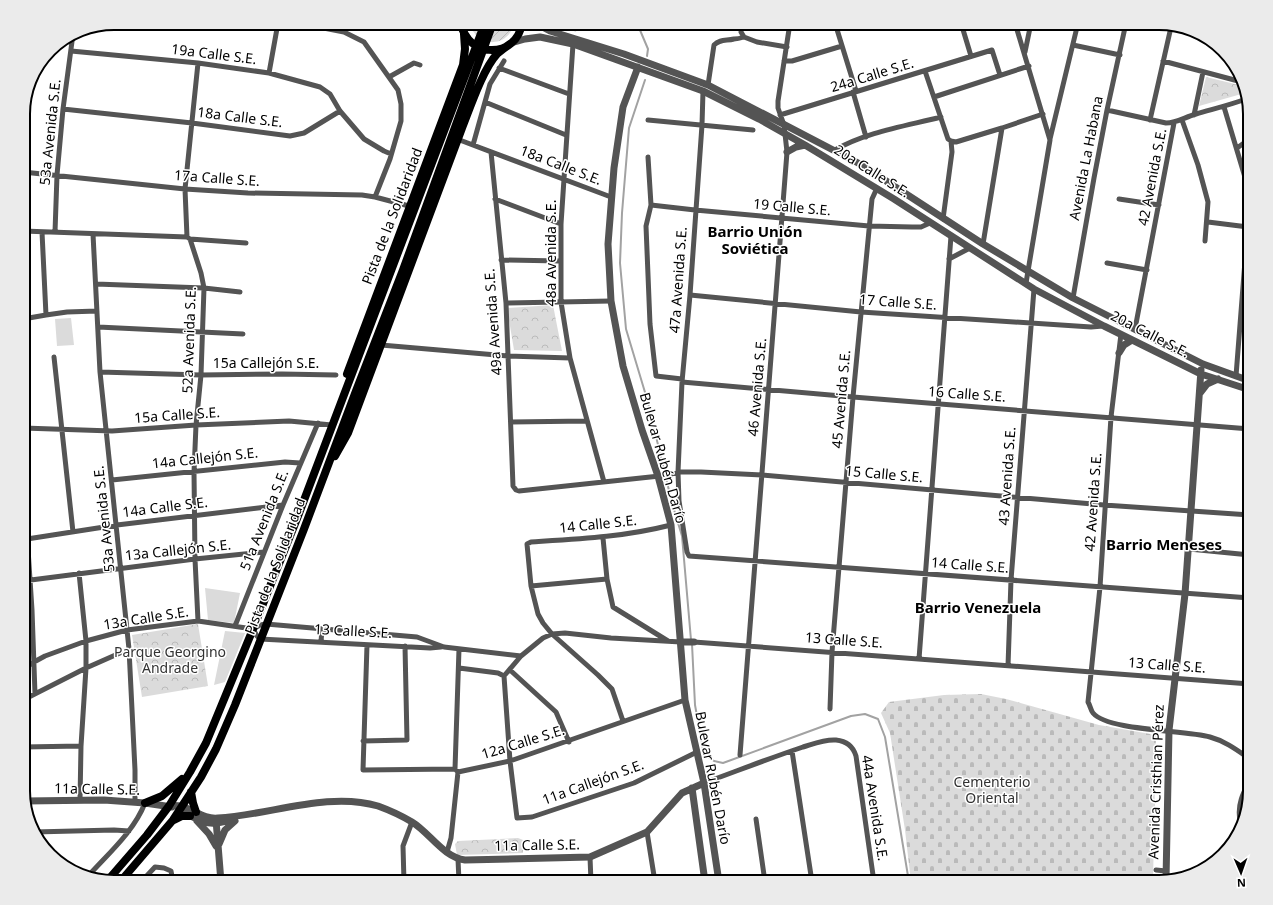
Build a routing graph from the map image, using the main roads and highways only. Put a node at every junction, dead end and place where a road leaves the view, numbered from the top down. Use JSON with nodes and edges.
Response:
{"nodes":[{"id":1,"x":461,"y":30,"type":"edge"},
{"id":2,"x":463,"y":30,"type":"edge"},
{"id":3,"x":482,"y":30,"type":"edge"},
{"id":4,"x":490,"y":30,"type":"edge"},
{"id":5,"x":520,"y":30,"type":"edge"},
{"id":6,"x":464,"y":33,"type":"junction"},
{"id":7,"x":511,"y":44,"type":"junction"},
{"id":8,"x":339,"y":408,"type":"junction"},
{"id":9,"x":329,"y":464,"type":"junction"},
{"id":10,"x":190,"y":772,"type":"junction"},
{"id":11,"x":191,"y":792,"type":"junction"},
{"id":12,"x":144,"y":803,"type":"road end"},
{"id":13,"x":173,"y":820,"type":"junction"},
{"id":14,"x":112,"y":875,"type":"edge"},
{"id":15,"x":126,"y":875,"type":"edge"}],
"edges":[{"from":1,"to":6,"type":"main road"},
{"from":2,"to":6,"type":"main road","name":"Pista de la Solidaridad"},
{"from":3,"to":8,"type":"main road","name":"Pista de la Solidaridad"},
{"from":4,"to":9,"type":"main road","name":"Pista de la Solidaridad"},
{"from":5,"to":7,"type":"main road"},
{"from":6,"to":7,"type":"main road"},
{"from":6,"to":8,"type":"main road","name":"Pista de la Solidaridad"},
{"from":7,"to":9,"type":"main road"},
{"from":8,"to":10,"type":"main road","name":"Pista de la Solidaridad"},
{"from":9,"to":11,"type":"main road","name":"Pista de la Solidaridad"},
{"from":10,"to":12,"type":"main road"},
{"from":10,"to":14,"type":"main road","name":"Pista de la Solidaridad"},
{"from":11,"to":13,"type":"main road","name":"Pista de la Solidaridad"},
{"from":11,"to":13,"type":"main road"},
{"from":13,"to":15,"type":"main road","name":"Pista de la Solidaridad"}]}
